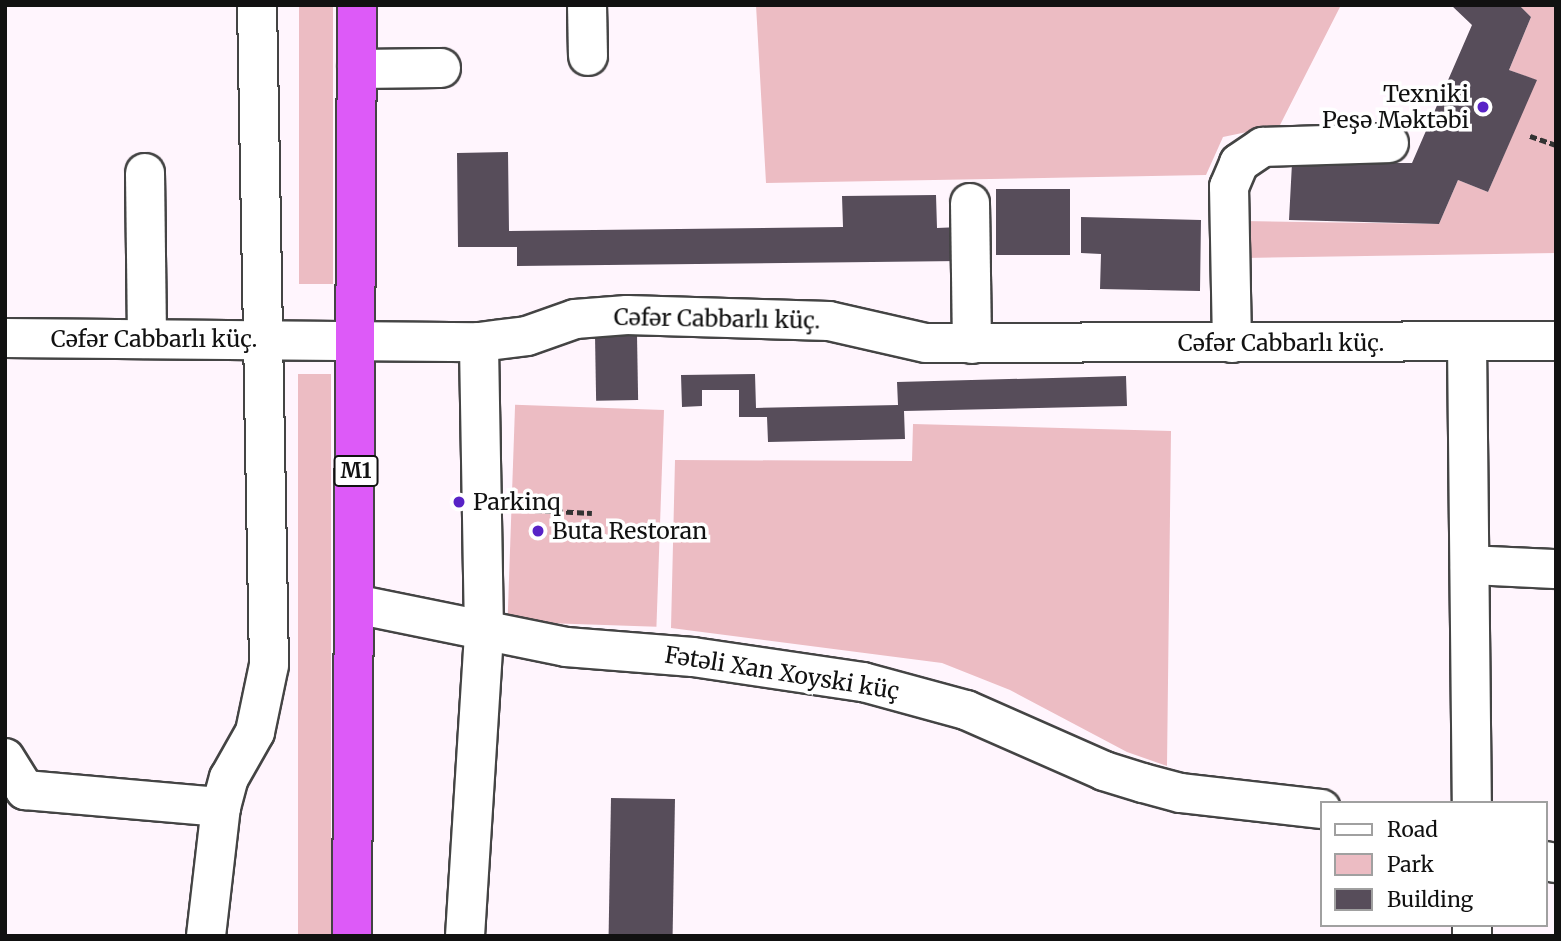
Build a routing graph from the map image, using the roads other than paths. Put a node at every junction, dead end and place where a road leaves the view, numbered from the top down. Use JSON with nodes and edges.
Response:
{"nodes":[{"id":1,"x":257,"y":5,"type":"edge"},
{"id":2,"x":357,"y":5,"type":"edge"},
{"id":3,"x":587,"y":5,"type":"edge"},
{"id":4,"x":588,"y":56,"type":"dead end"},
{"id":5,"x":440,"y":68,"type":"dead end"},
{"id":6,"x":357,"y":69,"type":"junction"},
{"id":7,"x":1389,"y":142,"type":"dead end"},
{"id":8,"x":145,"y":173,"type":"dead end"},
{"id":9,"x":970,"y":202,"type":"dead end"},
{"id":10,"x":5,"y":338,"type":"edge"},
{"id":11,"x":147,"y":339,"type":"junction"},
{"id":12,"x":265,"y":339,"type":"junction"},
{"id":13,"x":357,"y":341,"type":"junction"},
{"id":14,"x":1556,"y":341,"type":"edge"},
{"id":15,"x":479,"y":342,"type":"junction"},
{"id":16,"x":1467,"y":342,"type":"junction"},
{"id":17,"x":972,"y":344,"type":"junction"},
{"id":18,"x":1232,"y":344,"type":"junction"},
{"id":19,"x":1470,"y":565,"type":"junction"},
{"id":20,"x":1556,"y":569,"type":"edge"},
{"id":21,"x":355,"y":604,"type":"junction"},
{"id":22,"x":484,"y":632,"type":"junction"},
{"id":23,"x":5,"y":758,"type":"edge"},
{"id":24,"x":1472,"y":801,"type":"edge"},
{"id":25,"x":221,"y":807,"type":"junction"},
{"id":26,"x":1320,"y":809,"type":"edge"},
{"id":27,"x":206,"y":936,"type":"edge"},
{"id":28,"x":352,"y":936,"type":"edge"},
{"id":29,"x":466,"y":936,"type":"edge"}],
"edges":[{"from":1,"to":12,"type":"street"},
{"from":2,"to":6,"type":"highway","number":"M1"},
{"from":3,"to":4,"type":"street"},
{"from":5,"to":6,"type":"street"},
{"from":6,"to":13,"type":"highway","number":"M1"},
{"from":7,"to":18,"type":"street"},
{"from":8,"to":11,"type":"street"},
{"from":9,"to":17,"type":"street"},
{"from":10,"to":11,"type":"street","name":"Cəfər Cabbarlı küç."},
{"from":11,"to":12,"type":"street","name":"Cəfər Cabbarlı küç."},
{"from":12,"to":13,"type":"street","name":"Cəfər Cabbarlı küç."},
{"from":12,"to":25,"type":"street"},
{"from":13,"to":15,"type":"street","name":"Cəfər Cabbarlı küç."},
{"from":13,"to":21,"type":"highway","number":"M1"},
{"from":14,"to":16,"type":"street","name":"Cəfər Cabbarlı küç."},
{"from":15,"to":17,"type":"street","name":"Cəfər Cabbarlı küç."},
{"from":15,"to":22,"type":"street"},
{"from":16,"to":18,"type":"street","name":"Cəfər Cabbarlı küç."},
{"from":16,"to":19,"type":"street"},
{"from":17,"to":18,"type":"street","name":"Cəfər Cabbarlı küç."},
{"from":19,"to":20,"type":"street"},
{"from":19,"to":24,"type":"street"},
{"from":21,"to":22,"type":"street","name":"Fətəli Xan Xoyski küç"},
{"from":21,"to":28,"type":"highway","number":"M1"},
{"from":22,"to":26,"type":"street","name":"Fətəli Xan Xoyski küç"},
{"from":22,"to":29,"type":"street"},
{"from":23,"to":25,"type":"street"},
{"from":25,"to":27,"type":"street"}]}
